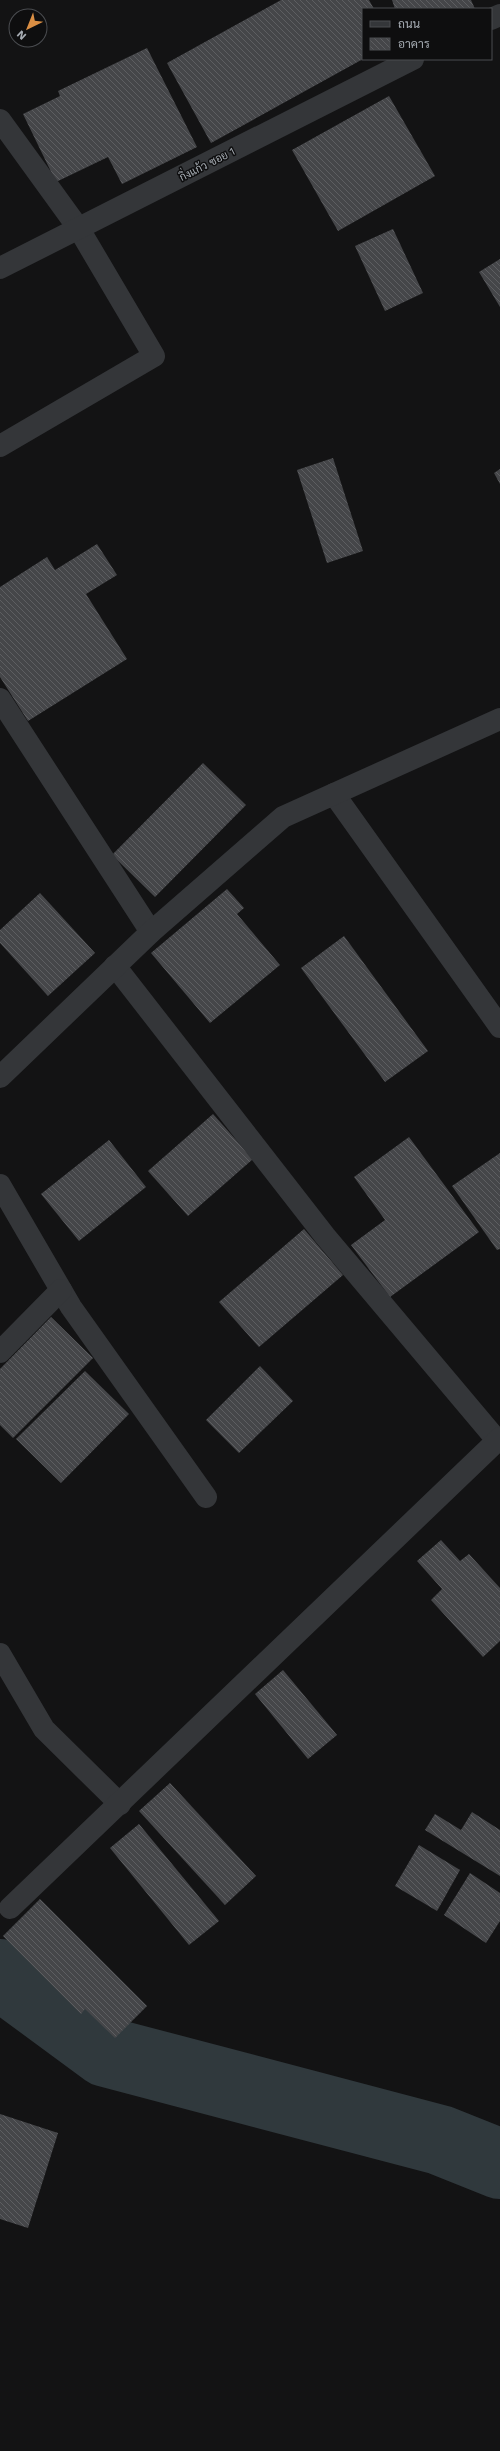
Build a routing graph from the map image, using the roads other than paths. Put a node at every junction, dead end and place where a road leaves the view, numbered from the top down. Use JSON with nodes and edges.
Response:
{"nodes":[{"id":1,"x":411,"y":60,"type":"edge"},
{"id":2,"x":0,"y":120,"type":"edge"},
{"id":3,"x":79,"y":230,"type":"junction"},
{"id":4,"x":0,"y":268,"type":"edge"},
{"id":5,"x":0,"y":446,"type":"edge"},
{"id":6,"x":0,"y":699,"type":"edge"},
{"id":7,"x":500,"y":719,"type":"edge"},
{"id":8,"x":334,"y":794,"type":"junction"},
{"id":9,"x":151,"y":932,"type":"junction"},
{"id":10,"x":115,"y":966,"type":"junction"},
{"id":11,"x":500,"y":1027,"type":"edge"},
{"id":12,"x":0,"y":1077,"type":"edge"},
{"id":13,"x":0,"y":1185,"type":"edge"},
{"id":14,"x":60,"y":1290,"type":"junction"},
{"id":15,"x":0,"y":1352,"type":"edge"},
{"id":16,"x":498,"y":1438,"type":"edge"},
{"id":17,"x":206,"y":1497,"type":"dead end"},
{"id":18,"x":0,"y":1654,"type":"edge"},
{"id":19,"x":120,"y":1804,"type":"junction"},
{"id":20,"x":10,"y":1908,"type":"dead end"}],
"edges":[{"from":1,"to":3,"type":"street","name":"กิ่งแก้ว ซอย 1"},
{"from":2,"to":3,"type":"street"},
{"from":3,"to":4,"type":"street","name":"กิ่งแก้ว ซอย 1"},
{"from":3,"to":5,"type":"street"},
{"from":6,"to":9,"type":"street"},
{"from":7,"to":8,"type":"street"},
{"from":8,"to":9,"type":"street"},
{"from":8,"to":11,"type":"street"},
{"from":9,"to":10,"type":"street"},
{"from":10,"to":12,"type":"street"},
{"from":10,"to":16,"type":"street"},
{"from":13,"to":14,"type":"street"},
{"from":14,"to":15,"type":"street"},
{"from":14,"to":17,"type":"street"},
{"from":16,"to":19,"type":"street"},
{"from":18,"to":19,"type":"street"},
{"from":19,"to":20,"type":"street"}]}
